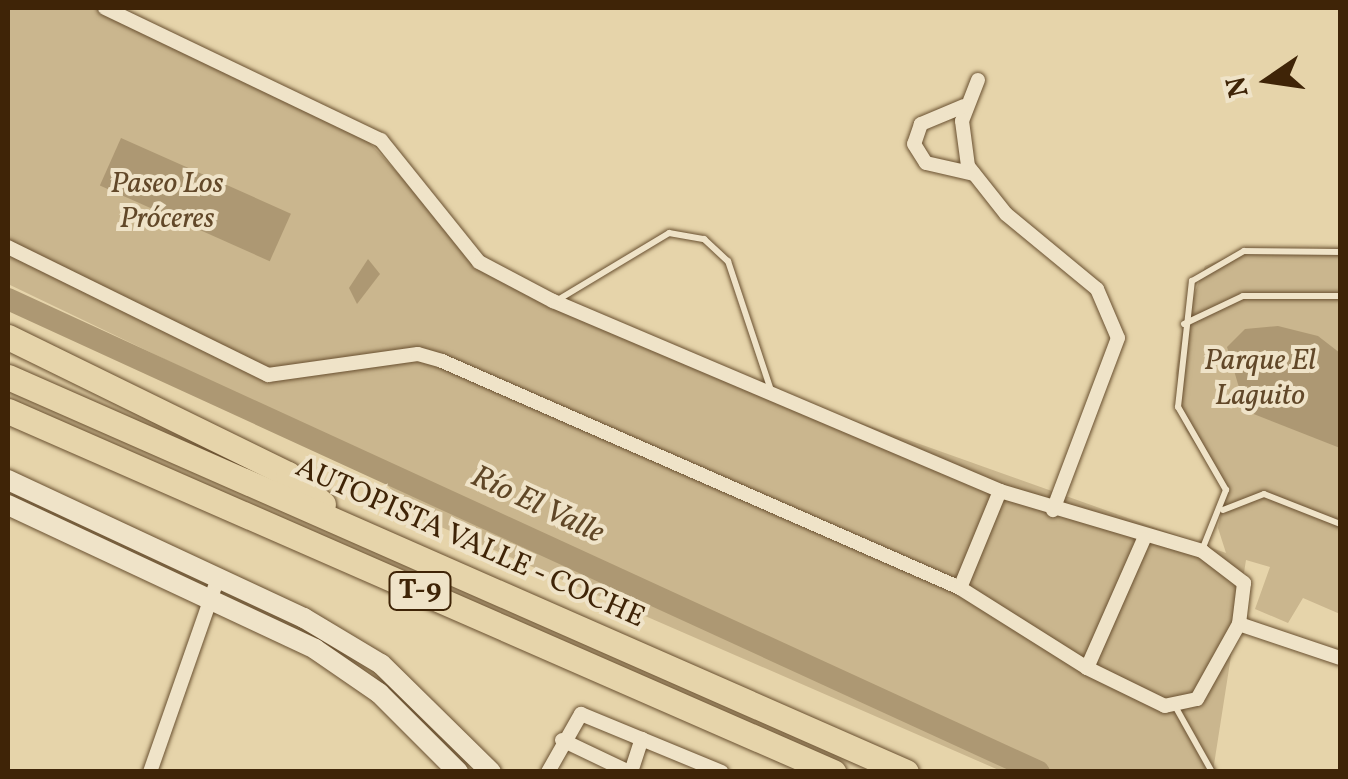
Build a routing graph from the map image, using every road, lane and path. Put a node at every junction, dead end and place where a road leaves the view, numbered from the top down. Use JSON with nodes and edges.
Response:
{"nodes":[{"id":1,"x":105,"y":8,"type":"edge"},
{"id":2,"x":136,"y":13,"type":"edge"},
{"id":3,"x":978,"y":80,"type":"dead end"},
{"id":4,"x":964,"y":106,"type":"junction"},
{"id":5,"x":975,"y":174,"type":"junction"},
{"id":6,"x":8,"y":247,"type":"edge"},
{"id":7,"x":1340,"y":252,"type":"edge"},
{"id":8,"x":1340,"y":296,"type":"edge"},
{"id":9,"x":555,"y":302,"type":"junction"},
{"id":10,"x":1183,"y":324,"type":"junction"},
{"id":11,"x":8,"y":337,"type":"edge"},
{"id":12,"x":8,"y":378,"type":"edge"},
{"id":13,"x":771,"y":391,"type":"junction"},
{"id":14,"x":8,"y":411,"type":"edge"},
{"id":15,"x":8,"y":480,"type":"edge"},
{"id":16,"x":1000,"y":491,"type":"junction"},
{"id":17,"x":8,"y":505,"type":"edge"},
{"id":18,"x":1053,"y":510,"type":"junction"},
{"id":19,"x":1222,"y":511,"type":"junction"},
{"id":20,"x":342,"y":520,"type":"junction"},
{"id":21,"x":1340,"y":524,"type":"edge"},
{"id":22,"x":1144,"y":539,"type":"junction"},
{"id":23,"x":1202,"y":551,"type":"junction"},
{"id":24,"x":218,"y":578,"type":"junction"},
{"id":25,"x":960,"y":588,"type":"junction"},
{"id":26,"x":208,"y":600,"type":"junction"},
{"id":27,"x":1240,"y":624,"type":"junction"},
{"id":28,"x":1340,"y":658,"type":"edge"},
{"id":29,"x":1087,"y":668,"type":"junction"},
{"id":30,"x":1175,"y":706,"type":"junction"},
{"id":31,"x":642,"y":739,"type":"junction"},
{"id":32,"x":562,"y":740,"type":"junction"},
{"id":33,"x":150,"y":772,"type":"edge"},
{"id":34,"x":458,"y":772,"type":"edge"},
{"id":35,"x":491,"y":772,"type":"edge"},
{"id":36,"x":548,"y":772,"type":"edge"},
{"id":37,"x":630,"y":772,"type":"edge"},
{"id":38,"x":722,"y":772,"type":"edge"},
{"id":39,"x":833,"y":772,"type":"edge"},
{"id":40,"x":906,"y":772,"type":"edge"},
{"id":41,"x":1212,"y":772,"type":"edge"}],
"edges":[{"from":1,"to":2,"type":"street"},
{"from":2,"to":9,"type":"street"},
{"from":3,"to":4,"type":"street"},
{"from":4,"to":5,"type":"street"},
{"from":4,"to":5,"type":"street"},
{"from":5,"to":18,"type":"street"},
{"from":6,"to":25,"type":"street"},
{"from":7,"to":10,"type":"lane"},
{"from":8,"to":10,"type":"lane"},
{"from":9,"to":13,"type":"street"},
{"from":9,"to":13,"type":"lane"},
{"from":10,"to":19,"type":"lane"},
{"from":11,"to":20,"type":"highway"},
{"from":12,"to":20,"type":"highway","name":"AUTOPISTA VALLE - COCHE","number":"T-9"},
{"from":13,"to":16,"type":"street"},
{"from":14,"to":39,"type":"highway","name":"AUTOPISTA VALLE - COCHE","number":"T-9"},
{"from":15,"to":24,"type":"main road"},
{"from":16,"to":18,"type":"street"},
{"from":16,"to":25,"type":"street"},
{"from":17,"to":26,"type":"main road"},
{"from":18,"to":22,"type":"street"},
{"from":19,"to":21,"type":"lane"},
{"from":19,"to":23,"type":"lane"},
{"from":20,"to":40,"type":"highway","name":"AUTOPISTA VALLE - COCHE","number":"T-9"},
{"from":22,"to":23,"type":"street"},
{"from":22,"to":29,"type":"street"},
{"from":23,"to":27,"type":"street"},
{"from":24,"to":26,"type":"street"},
{"from":24,"to":35,"type":"main road"},
{"from":25,"to":29,"type":"street"},
{"from":26,"to":33,"type":"street"},
{"from":26,"to":34,"type":"main road"},
{"from":27,"to":28,"type":"street"},
{"from":27,"to":30,"type":"street"},
{"from":29,"to":30,"type":"street"},
{"from":30,"to":41,"type":"lane"},
{"from":31,"to":32,"type":"street"},
{"from":31,"to":37,"type":"street"},
{"from":31,"to":38,"type":"street"},
{"from":32,"to":36,"type":"street"},
{"from":32,"to":37,"type":"street"}]}
